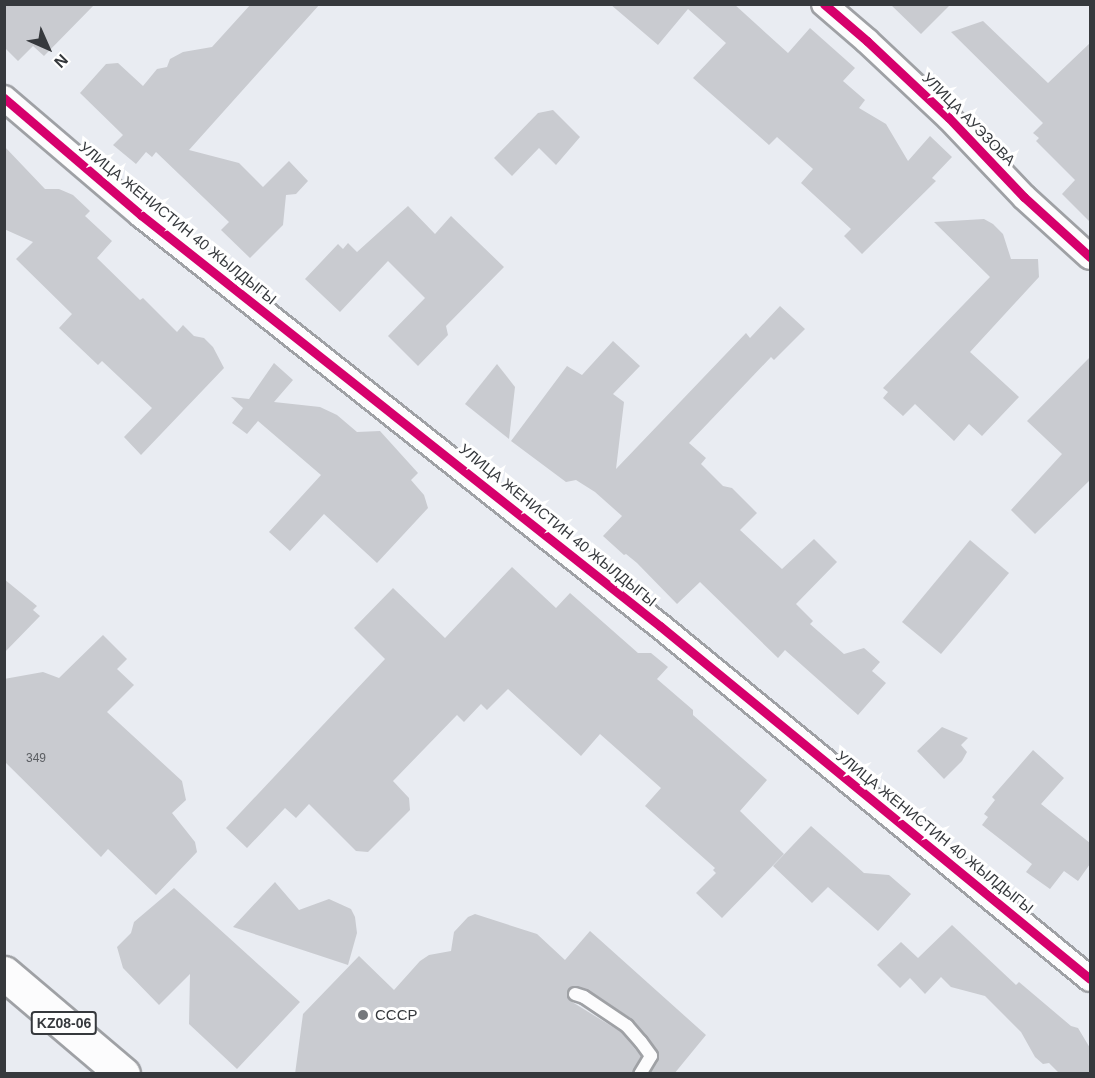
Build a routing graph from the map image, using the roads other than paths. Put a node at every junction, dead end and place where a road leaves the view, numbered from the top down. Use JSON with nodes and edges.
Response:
{"nodes":[{"id":1,"x":824,"y":4,"type":"edge"},
{"id":2,"x":4,"y":98,"type":"edge"},
{"id":3,"x":1090,"y":257,"type":"edge"},
{"id":4,"x":4,"y":973,"type":"edge"},
{"id":5,"x":1090,"y":979,"type":"edge"},
{"id":6,"x":575,"y":994,"type":"dead end"},
{"id":7,"x":123,"y":1074,"type":"edge"},
{"id":8,"x":640,"y":1074,"type":"edge"}],
"edges":[{"from":1,"to":3,"type":"street","name":"УЛИЦА АУЭЗОВА"},
{"from":2,"to":5,"type":"street","name":"УЛИЦА ЖЕНИСТИН 40 ЖЫЛДЫГЫ"},
{"from":4,"to":7,"type":"highway","number":"KZ08-06"},
{"from":6,"to":8,"type":"lane"}]}
